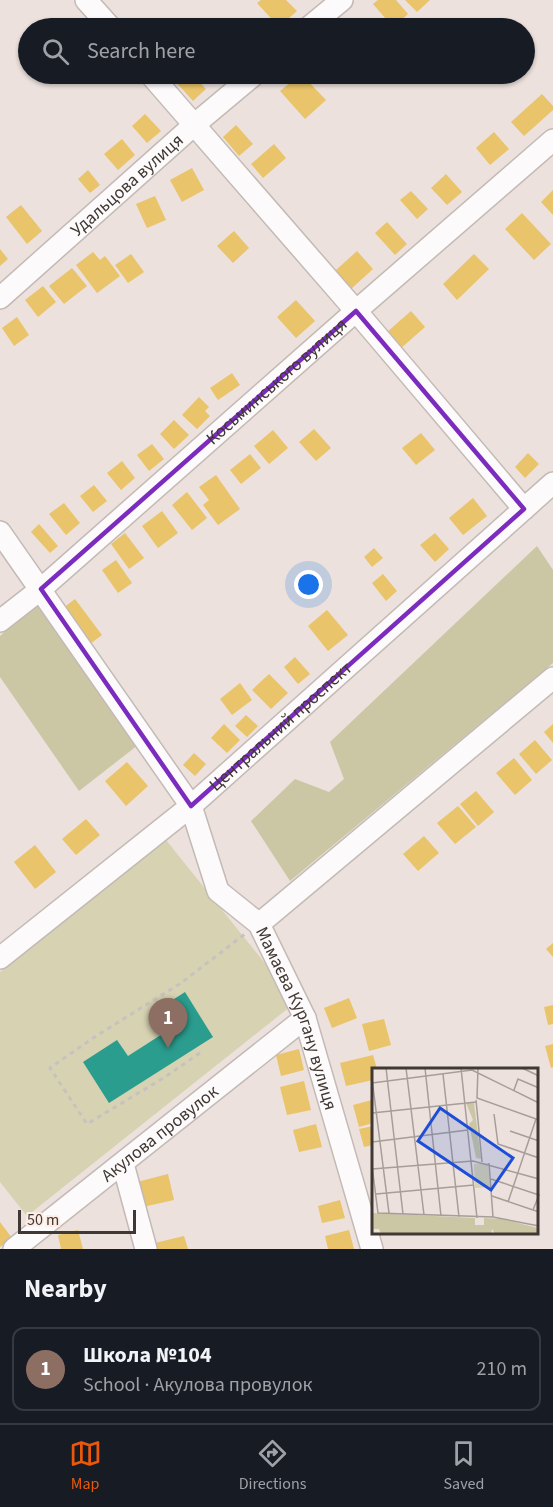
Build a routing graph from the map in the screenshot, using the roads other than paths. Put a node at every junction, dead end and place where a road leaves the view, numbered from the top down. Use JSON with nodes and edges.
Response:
{"nodes":[{"id":1,"x":86,"y":0,"type":"edge"},
{"id":2,"x":342,"y":0,"type":"edge"},
{"id":3,"x":102,"y":18,"type":"edge"},
{"id":4,"x":320,"y":18,"type":"edge"},
{"id":5,"x":159,"y":84,"type":"edge"},
{"id":6,"x":243,"y":84,"type":"edge"},
{"id":7,"x":194,"y":125,"type":"junction"},
{"id":8,"x":553,"y":140,"type":"edge"},
{"id":9,"x":0,"y":298,"type":"edge"},
{"id":10,"x":356,"y":311,"type":"junction"},
{"id":11,"x":553,"y":483,"type":"edge"},
{"id":12,"x":524,"y":509,"type":"junction"},
{"id":13,"x":0,"y":532,"type":"edge"},
{"id":14,"x":40,"y":589,"type":"junction"},
{"id":15,"x":0,"y":621,"type":"edge"},
{"id":16,"x":553,"y":678,"type":"edge"},
{"id":17,"x":190,"y":806,"type":"junction"},
{"id":18,"x":259,"y":924,"type":"junction"},
{"id":19,"x":0,"y":958,"type":"edge"},
{"id":20,"x":304,"y":1018,"type":"junction"},
{"id":21,"x":123,"y":1164,"type":"junction"},
{"id":22,"x":14,"y":1249,"type":"edge"},
{"id":23,"x":146,"y":1249,"type":"edge"},
{"id":24,"x":372,"y":1249,"type":"edge"}],
"edges":[{"from":1,"to":3,"type":"street"},
{"from":2,"to":4,"type":"street"},
{"from":5,"to":7,"type":"street"},
{"from":6,"to":7,"type":"street","name":"Удальцова вулиця"},
{"from":7,"to":9,"type":"street","name":"Удальцова вулиця"},
{"from":7,"to":10,"type":"street"},
{"from":8,"to":10,"type":"street","name":"Косьминського вулиця"},
{"from":10,"to":12,"type":"street"},
{"from":10,"to":14,"type":"street","name":"Косьминського вулиця"},
{"from":11,"to":12,"type":"street","name":"Центральний проспект"},
{"from":12,"to":17,"type":"street","name":"Центральний проспект"},
{"from":13,"to":14,"type":"street","name":"Мамаєва Кургану вулиця"},
{"from":14,"to":15,"type":"street","name":"Косьминського вулиця"},
{"from":14,"to":17,"type":"street","name":"Мамаєва Кургану вулиця"},
{"from":16,"to":18,"type":"street"},
{"from":17,"to":18,"type":"street","name":"Мамаєва Кургану вулиця"},
{"from":17,"to":19,"type":"street","name":"Центральний проспект"},
{"from":18,"to":20,"type":"street","name":"Мамаєва Кургану вулиця"},
{"from":20,"to":21,"type":"street","name":"Акулова провулок"},
{"from":20,"to":24,"type":"street","name":"Мамаєва Кургану вулиця"},
{"from":21,"to":22,"type":"street","name":"Акулова провулок"},
{"from":21,"to":23,"type":"street"}]}
